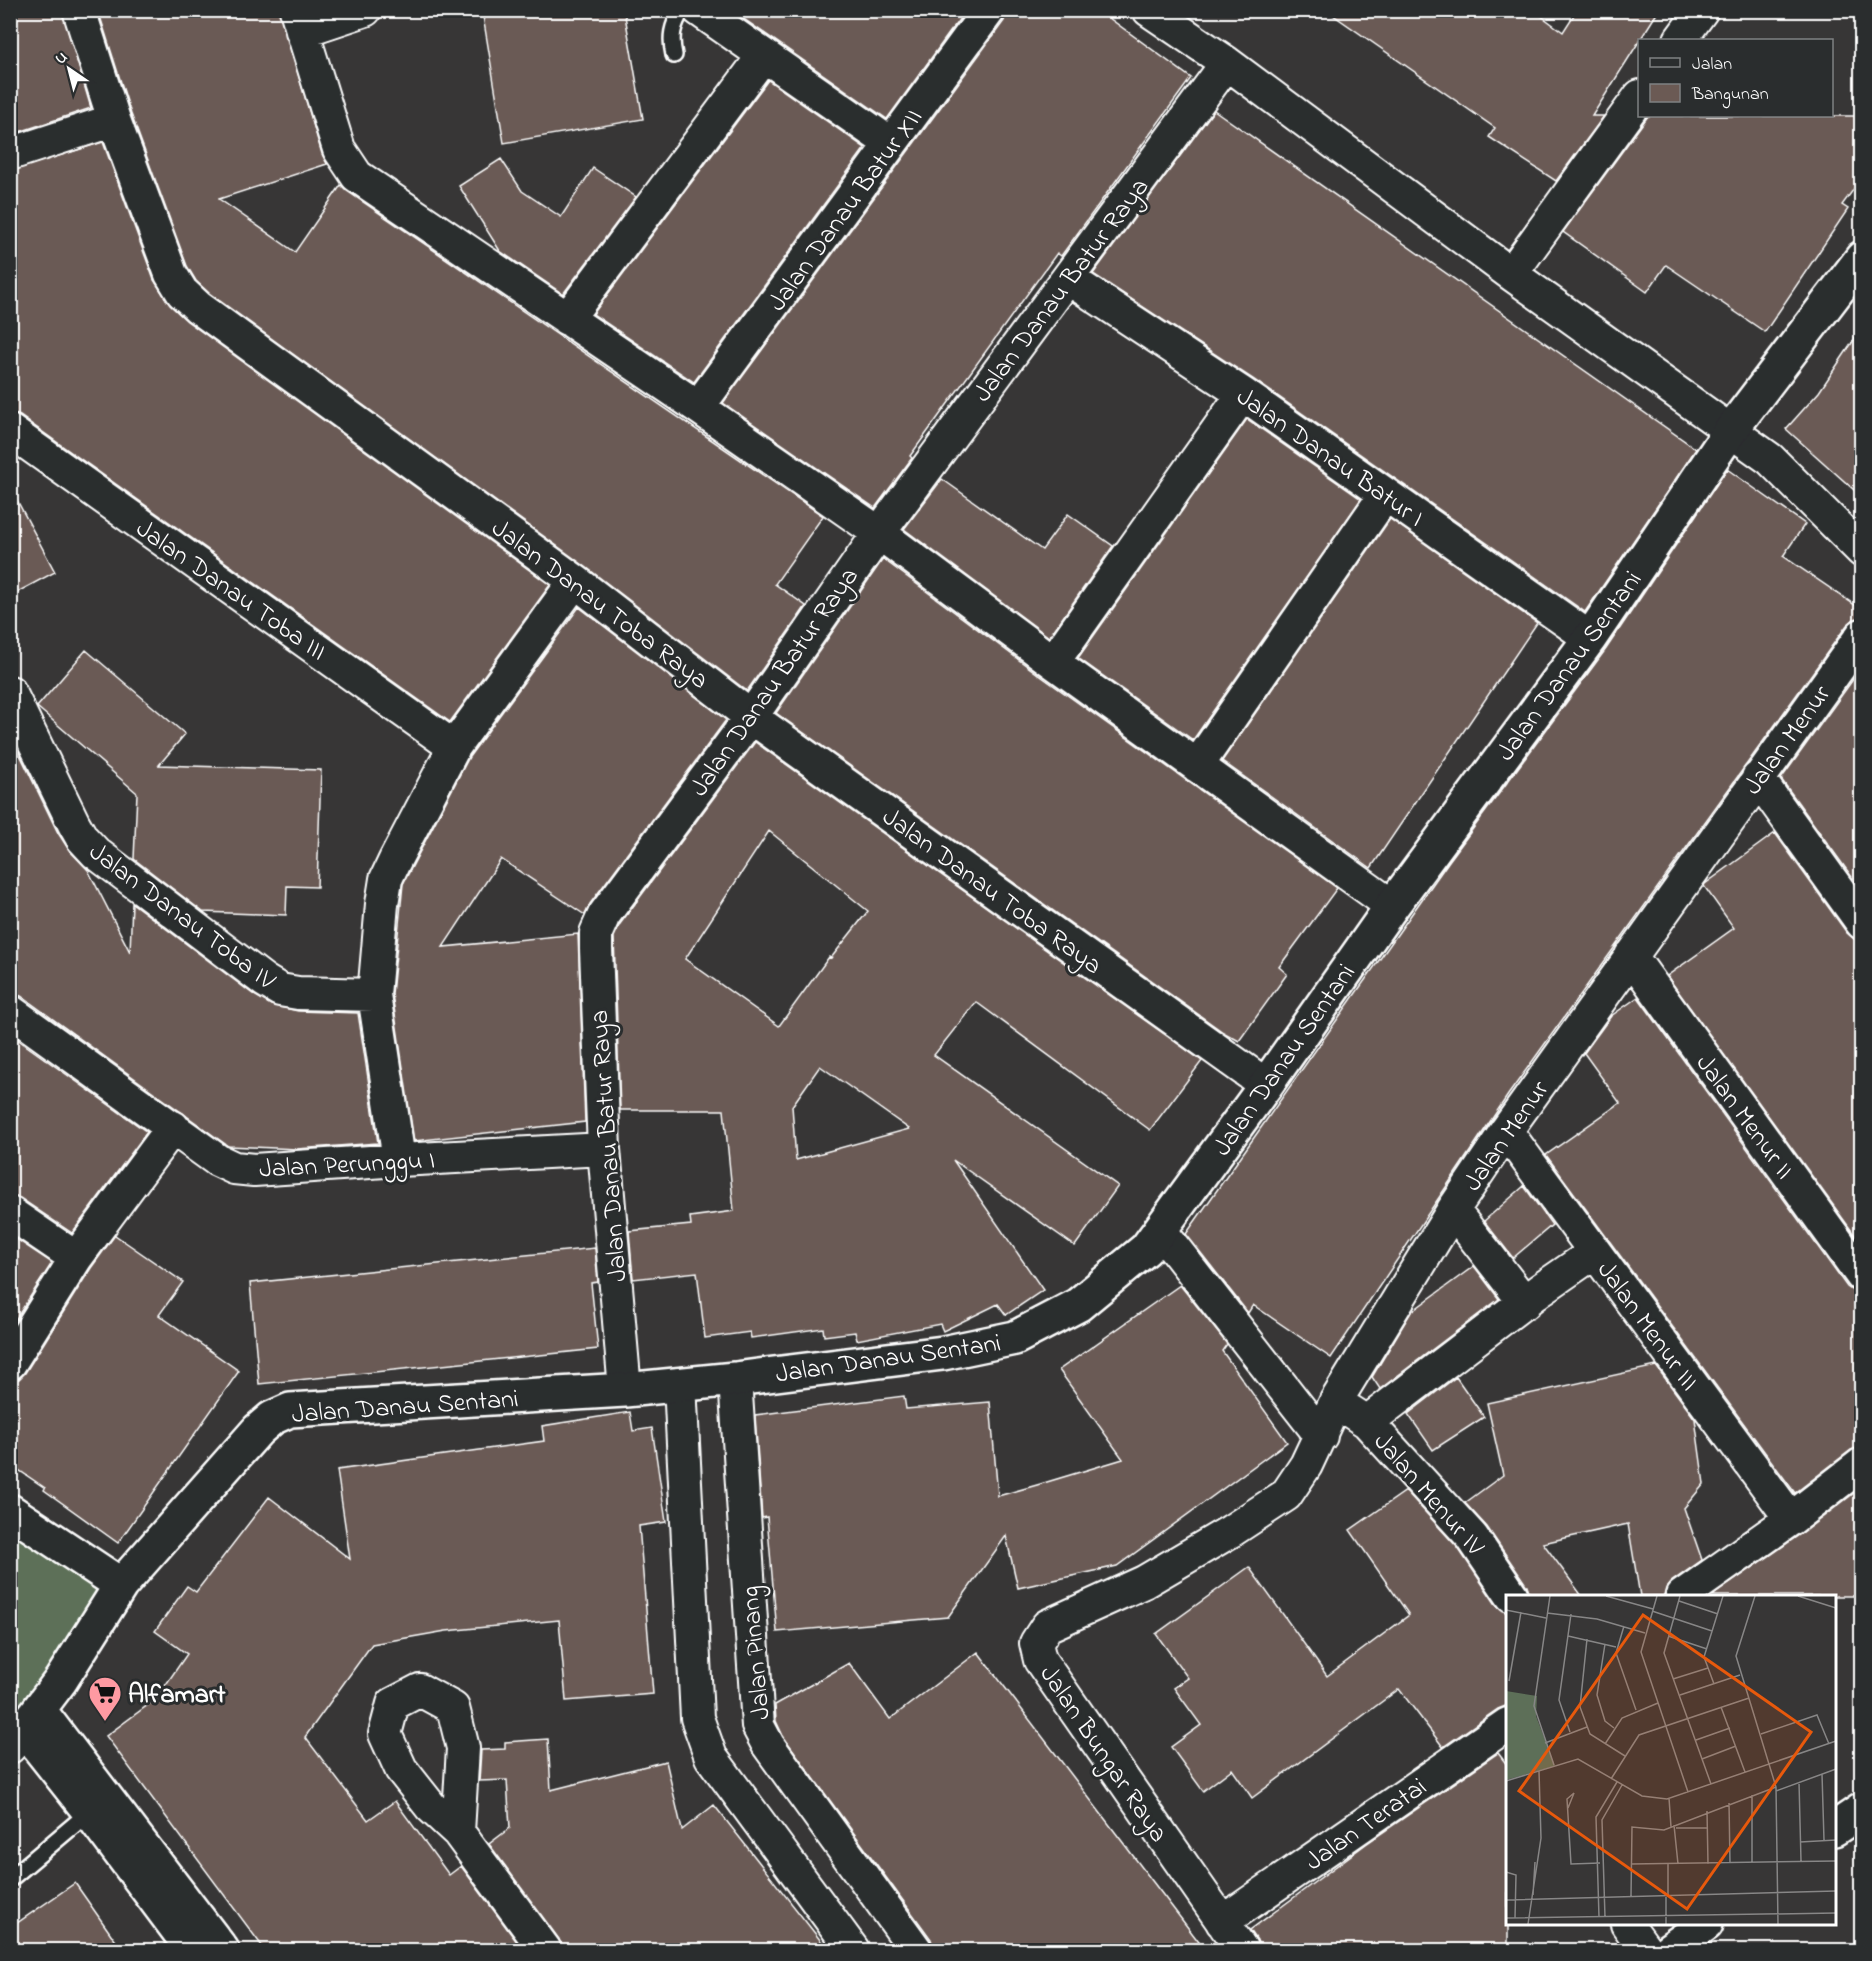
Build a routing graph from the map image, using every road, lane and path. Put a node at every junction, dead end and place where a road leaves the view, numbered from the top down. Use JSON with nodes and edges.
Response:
{"nodes":[{"id":1,"x":79,"y":10,"type":"edge"},
{"id":2,"x":365,"y":10,"type":"edge"},
{"id":3,"x":682,"y":10,"type":"edge"},
{"id":4,"x":699,"y":10,"type":"edge"},
{"id":5,"x":989,"y":10,"type":"edge"},
{"id":6,"x":1149,"y":10,"type":"edge"},
{"id":7,"x":1702,"y":10,"type":"edge"},
{"id":8,"x":299,"y":21,"type":"edge"},
{"id":9,"x":1681,"y":39,"type":"edge"},
{"id":10,"x":674,"y":55,"type":"dead end"},
{"id":11,"x":764,"y":55,"type":"junction"},
{"id":12,"x":1227,"y":63,"type":"junction"},
{"id":13,"x":1638,"y":99,"type":"edge"},
{"id":14,"x":114,"y":120,"type":"junction"},
{"id":15,"x":891,"y":144,"type":"junction"},
{"id":16,"x":10,"y":154,"type":"edge"},
{"id":17,"x":1862,"y":258,"type":"edge"},
{"id":18,"x":1510,"y":274,"type":"junction"},
{"id":19,"x":1069,"y":279,"type":"junction"},
{"id":20,"x":567,"y":319,"type":"junction"},
{"id":21,"x":1243,"y":394,"type":"junction"},
{"id":22,"x":698,"y":407,"type":"junction"},
{"id":23,"x":1731,"y":430,"type":"junction"},
{"id":24,"x":10,"y":431,"type":"edge"},
{"id":25,"x":1385,"y":495,"type":"junction"},
{"id":26,"x":879,"y":533,"type":"junction"},
{"id":27,"x":1862,"y":551,"type":"edge"},
{"id":28,"x":575,"y":581,"type":"junction"},
{"id":29,"x":1862,"y":635,"type":"edge"},
{"id":30,"x":1590,"y":638,"type":"junction"},
{"id":31,"x":1053,"y":662,"type":"junction"},
{"id":32,"x":10,"y":692,"type":"edge"},
{"id":33,"x":751,"y":717,"type":"junction"},
{"id":34,"x":454,"y":747,"type":"junction"},
{"id":35,"x":1197,"y":766,"type":"junction"},
{"id":36,"x":1758,"y":778,"type":"junction"},
{"id":37,"x":1392,"y":906,"type":"junction"},
{"id":38,"x":1862,"y":923,"type":"edge"},
{"id":39,"x":1631,"y":956,"type":"junction"},
{"id":40,"x":374,"y":995,"type":"junction"},
{"id":41,"x":10,"y":1011,"type":"edge"},
{"id":42,"x":1266,"y":1085,"type":"junction"},
{"id":43,"x":173,"y":1127,"type":"junction"},
{"id":44,"x":1506,"y":1131,"type":"junction"},
{"id":45,"x":604,"y":1149,"type":"junction"},
{"id":46,"x":399,"y":1160,"type":"junction"},
{"id":47,"x":1453,"y":1210,"type":"junction"},
{"id":48,"x":10,"y":1213,"type":"edge"},
{"id":49,"x":1160,"y":1230,"type":"junction"},
{"id":50,"x":1595,"y":1252,"type":"junction"},
{"id":51,"x":76,"y":1258,"type":"junction"},
{"id":52,"x":1862,"y":1276,"type":"edge"},
{"id":53,"x":1525,"y":1303,"type":"junction"},
{"id":54,"x":10,"y":1363,"type":"edge"},
{"id":55,"x":735,"y":1379,"type":"junction"},
{"id":56,"x":680,"y":1384,"type":"junction"},
{"id":57,"x":625,"y":1390,"type":"junction"},
{"id":58,"x":1336,"y":1401,"type":"junction"},
{"id":59,"x":1367,"y":1422,"type":"junction"},
{"id":60,"x":1321,"y":1436,"type":"junction"},
{"id":61,"x":1862,"y":1464,"type":"edge"},
{"id":62,"x":10,"y":1511,"type":"edge"},
{"id":63,"x":1791,"y":1519,"type":"junction"},
{"id":64,"x":122,"y":1585,"type":"junction"},
{"id":65,"x":1511,"y":1595,"type":"edge"},
{"id":66,"x":1683,"y":1595,"type":"edge"},
{"id":67,"x":24,"y":1729,"type":"edge"},
{"id":68,"x":1503,"y":1736,"type":"edge"},
{"id":69,"x":99,"y":1805,"type":"junction"},
{"id":70,"x":1862,"y":1810,"type":"edge"},
{"id":71,"x":1836,"y":1829,"type":"edge"},
{"id":72,"x":458,"y":1832,"type":"dead end"},
{"id":73,"x":10,"y":1879,"type":"edge"},
{"id":74,"x":1222,"y":1922,"type":"junction"},
{"id":75,"x":1628,"y":1925,"type":"edge"},
{"id":76,"x":1703,"y":1925,"type":"edge"},
{"id":77,"x":193,"y":1950,"type":"edge"},
{"id":78,"x":222,"y":1950,"type":"edge"},
{"id":79,"x":545,"y":1950,"type":"edge"},
{"id":80,"x":853,"y":1950,"type":"edge"},
{"id":81,"x":916,"y":1950,"type":"edge"},
{"id":82,"x":1242,"y":1950,"type":"edge"},
{"id":83,"x":1646,"y":1950,"type":"edge"},
{"id":84,"x":1669,"y":1950,"type":"edge"}],
"edges":[{"from":1,"to":14,"type":"street","name":"Jalan Danau Toba Raya"},
{"from":2,"to":8,"type":"street"},
{"from":3,"to":10,"type":"lane"},
{"from":4,"to":11,"type":"street"},
{"from":5,"to":15,"type":"street","name":"Jalan Danau Batur XII"},
{"from":6,"to":12,"type":"street"},
{"from":7,"to":9,"type":"street"},
{"from":8,"to":20,"type":"street"},
{"from":11,"to":15,"type":"street"},
{"from":11,"to":20,"type":"street"},
{"from":12,"to":18,"type":"street"},
{"from":12,"to":19,"type":"street","name":"Jalan Danau Batur Raya"},
{"from":13,"to":18,"type":"street"},
{"from":14,"to":16,"type":"street"},
{"from":14,"to":28,"type":"street","name":"Jalan Danau Toba Raya"},
{"from":15,"to":22,"type":"street","name":"Jalan Danau Batur XII"},
{"from":17,"to":23,"type":"street","name":"Jalan Danau Sentani"},
{"from":18,"to":23,"type":"street"},
{"from":19,"to":21,"type":"street","name":"Jalan Danau Batur I"},
{"from":19,"to":26,"type":"street","name":"Jalan Danau Batur Raya"},
{"from":20,"to":22,"type":"street"},
{"from":21,"to":25,"type":"street","name":"Jalan Danau Batur I"},
{"from":21,"to":31,"type":"street"},
{"from":22,"to":26,"type":"street"},
{"from":23,"to":27,"type":"street"},
{"from":23,"to":30,"type":"street","name":"Jalan Danau Sentani"},
{"from":24,"to":34,"type":"street","name":"Jalan Danau Toba III"},
{"from":25,"to":30,"type":"street","name":"Jalan Danau Batur I"},
{"from":25,"to":35,"type":"street"},
{"from":26,"to":31,"type":"street"},
{"from":26,"to":33,"type":"street","name":"Jalan Danau Batur Raya"},
{"from":28,"to":33,"type":"street","name":"Jalan Danau Toba Raya"},
{"from":28,"to":34,"type":"street"},
{"from":29,"to":36,"type":"street","name":"Jalan Menur"},
{"from":30,"to":37,"type":"street","name":"Jalan Danau Sentani"},
{"from":31,"to":35,"type":"street"},
{"from":32,"to":40,"type":"street","name":"Jalan Danau Toba IV"},
{"from":33,"to":42,"type":"street","name":"Jalan Danau Toba Raya"},
{"from":33,"to":45,"type":"street","name":"Jalan Danau Batur Raya"},
{"from":34,"to":40,"type":"street"},
{"from":35,"to":37,"type":"street"},
{"from":36,"to":38,"type":"street"},
{"from":36,"to":39,"type":"street","name":"Jalan Menur"},
{"from":37,"to":42,"type":"street","name":"Jalan Danau Sentani"},
{"from":39,"to":44,"type":"street","name":"Jalan Menur"},
{"from":39,"to":52,"type":"street","name":"Jalan Menur II"},
{"from":40,"to":46,"type":"street"},
{"from":41,"to":43,"type":"street","name":"Jalan Perunggu I"},
{"from":42,"to":49,"type":"street","name":"Jalan Danau Sentani"},
{"from":43,"to":46,"type":"street","name":"Jalan Perunggu I"},
{"from":43,"to":51,"type":"street"},
{"from":44,"to":47,"type":"street","name":"Jalan Menur"},
{"from":44,"to":50,"type":"street","name":"Jalan Menur III"},
{"from":45,"to":46,"type":"street","name":"Jalan Perunggu I"},
{"from":45,"to":57,"type":"street","name":"Jalan Danau Batur Raya"},
{"from":47,"to":53,"type":"street"},
{"from":47,"to":58,"type":"street","name":"Jalan Menur"},
{"from":48,"to":51,"type":"street"},
{"from":49,"to":55,"type":"street","name":"Jalan Danau Sentani"},
{"from":49,"to":60,"type":"street"},
{"from":50,"to":53,"type":"street"},
{"from":50,"to":63,"type":"street","name":"Jalan Menur III"},
{"from":51,"to":54,"type":"street"},
{"from":53,"to":59,"type":"street"},
{"from":55,"to":56,"type":"street","name":"Jalan Danau Sentani"},
{"from":55,"to":81,"type":"street","name":"Jalan Pinang"},
{"from":56,"to":57,"type":"street","name":"Jalan Danau Sentani"},
{"from":56,"to":80,"type":"street"},
{"from":57,"to":64,"type":"street","name":"Jalan Danau Sentani"},
{"from":58,"to":59,"type":"street","name":"Jalan Menur IV"},
{"from":58,"to":60,"type":"street","name":"Jalan Menur"},
{"from":59,"to":65,"type":"street","name":"Jalan Menur IV"},
{"from":60,"to":74,"type":"street","name":"Jalan Bungar Raya"},
{"from":61,"to":63,"type":"street"},
{"from":62,"to":64,"type":"street"},
{"from":63,"to":66,"type":"street"},
{"from":64,"to":67,"type":"street","name":"Jalan Danau Sentani"},
{"from":67,"to":69,"type":"street"},
{"from":68,"to":74,"type":"street","name":"Jalan Teratai"},
{"from":69,"to":73,"type":"lane"},
{"from":69,"to":77,"type":"street"},
{"from":69,"to":78,"type":"street"},
{"from":70,"to":71,"type":"street"},
{"from":72,"to":79,"type":"street"},
{"from":74,"to":82,"type":"street","name":"Jalan Bungar Raya"},
{"from":75,"to":83,"type":"street"},
{"from":76,"to":84,"type":"street"}]}
